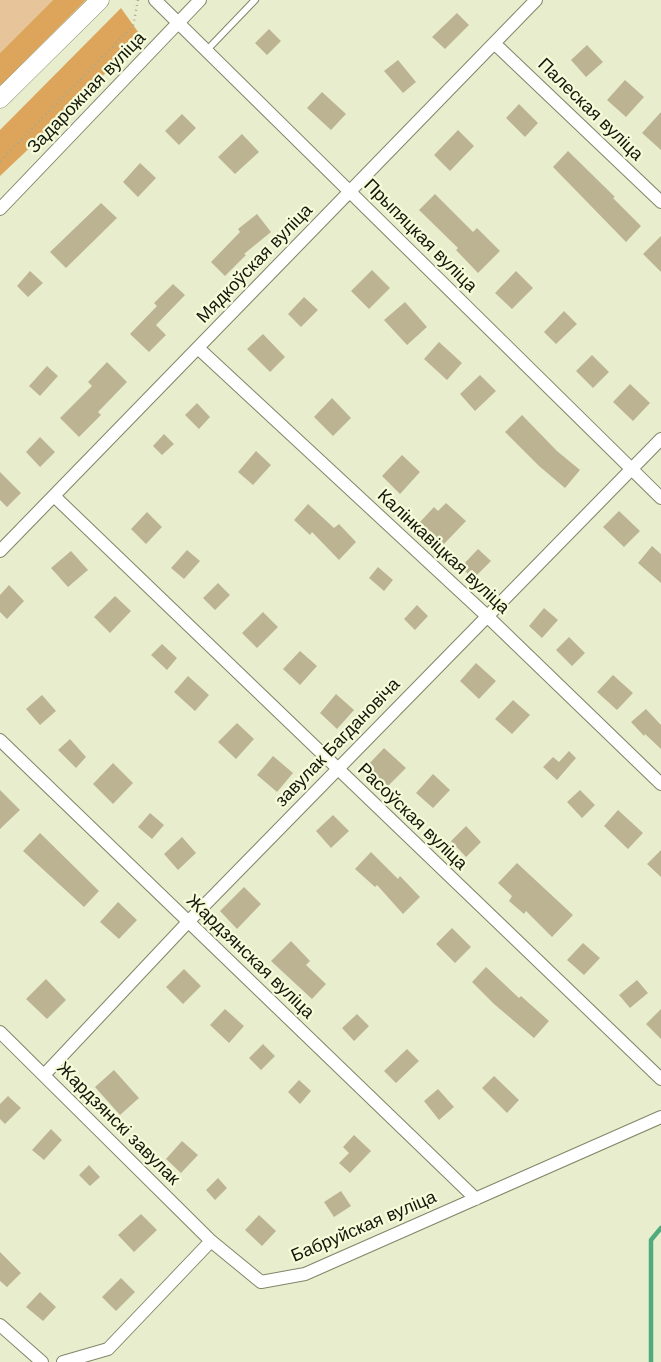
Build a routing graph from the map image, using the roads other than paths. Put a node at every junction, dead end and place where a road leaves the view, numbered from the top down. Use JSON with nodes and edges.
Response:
{"nodes":[{"id":1,"x":100,"y":0,"type":"edge"},
{"id":2,"x":155,"y":0,"type":"edge"},
{"id":3,"x":200,"y":0,"type":"edge"},
{"id":4,"x":255,"y":0,"type":"edge"},
{"id":5,"x":536,"y":0,"type":"edge"},
{"id":6,"x":178,"y":23,"type":"junction"},
{"id":7,"x":494,"y":43,"type":"junction"},
{"id":8,"x":206,"y":51,"type":"junction"},
{"id":9,"x":0,"y":99,"type":"edge"},
{"id":10,"x":350,"y":191,"type":"junction"},
{"id":11,"x":661,"y":202,"type":"edge"},
{"id":12,"x":0,"y":209,"type":"edge"},
{"id":13,"x":198,"y":348,"type":"junction"},
{"id":14,"x":661,"y":439,"type":"edge"},
{"id":15,"x":632,"y":469,"type":"junction"},
{"id":16,"x":54,"y":496,"type":"junction"},
{"id":17,"x":661,"y":498,"type":"edge"},
{"id":18,"x":0,"y":551,"type":"edge"},
{"id":19,"x":487,"y":616,"type":"junction"},
{"id":20,"x":0,"y":740,"type":"edge"},
{"id":21,"x":337,"y":769,"type":"junction"},
{"id":22,"x":661,"y":784,"type":"edge"},
{"id":23,"x":188,"y":922,"type":"junction"},
{"id":24,"x":0,"y":1032,"type":"edge"},
{"id":25,"x":44,"y":1075,"type":"junction"},
{"id":26,"x":661,"y":1079,"type":"edge"},
{"id":27,"x":661,"y":1116,"type":"edge"},
{"id":28,"x":476,"y":1199,"type":"junction"},
{"id":29,"x":211,"y":1241,"type":"junction"},
{"id":30,"x":0,"y":1325,"type":"edge"},
{"id":31,"x":42,"y":1362,"type":"edge"},
{"id":32,"x":63,"y":1362,"type":"edge"}],
"edges":[{"from":1,"to":9,"type":"main road"},
{"from":2,"to":6,"type":"street","name":"Прыпяцкая вуліца"},
{"from":3,"to":6,"type":"street","name":"Задарожная вуліца"},
{"from":4,"to":8,"type":"lane"},
{"from":5,"to":7,"type":"street","name":"Мядкоўская вуліца"},
{"from":6,"to":8,"type":"street","name":"Прыпяцкая вуліца"},
{"from":6,"to":12,"type":"street","name":"Задарожная вуліца"},
{"from":7,"to":10,"type":"street","name":"Мядкоўская вуліца"},
{"from":7,"to":11,"type":"street","name":"Палеская вуліца"},
{"from":8,"to":10,"type":"street","name":"Прыпяцкая вуліца"},
{"from":10,"to":13,"type":"street","name":"Мядкоўская вуліца"},
{"from":10,"to":15,"type":"street","name":"Прыпяцкая вуліца"},
{"from":13,"to":16,"type":"street","name":"Мядкоўская вуліца"},
{"from":13,"to":19,"type":"street","name":"Калінкавіцкая вуліца"},
{"from":14,"to":15,"type":"street","name":"завулак Багдановіча"},
{"from":15,"to":17,"type":"street","name":"Прыпяцкая вуліца"},
{"from":15,"to":19,"type":"street","name":"завулак Багдановіча"},
{"from":16,"to":18,"type":"street","name":"Мядкоўская вуліца"},
{"from":16,"to":21,"type":"street","name":"Расоўская вуліца"},
{"from":19,"to":21,"type":"street","name":"завулак Багдановіча"},
{"from":19,"to":22,"type":"street","name":"Калінкавіцкая вуліца"},
{"from":20,"to":23,"type":"street","name":"Жардзянская вуліца"},
{"from":21,"to":23,"type":"street","name":"завулак Багдановіча"},
{"from":21,"to":26,"type":"street","name":"Расоўская вуліца"},
{"from":23,"to":25,"type":"street","name":"завулак Багдановіча"},
{"from":23,"to":28,"type":"street","name":"Жардзянская вуліца"},
{"from":24,"to":25,"type":"street","name":"Жардзянскі завулак"},
{"from":25,"to":29,"type":"street","name":"Жардзянскі завулак"},
{"from":27,"to":28,"type":"street","name":"Бабруйская вуліца"},
{"from":28,"to":29,"type":"street","name":"Бабруйская вуліца"},
{"from":29,"to":32,"type":"street"},
{"from":30,"to":31,"type":"street"}]}
